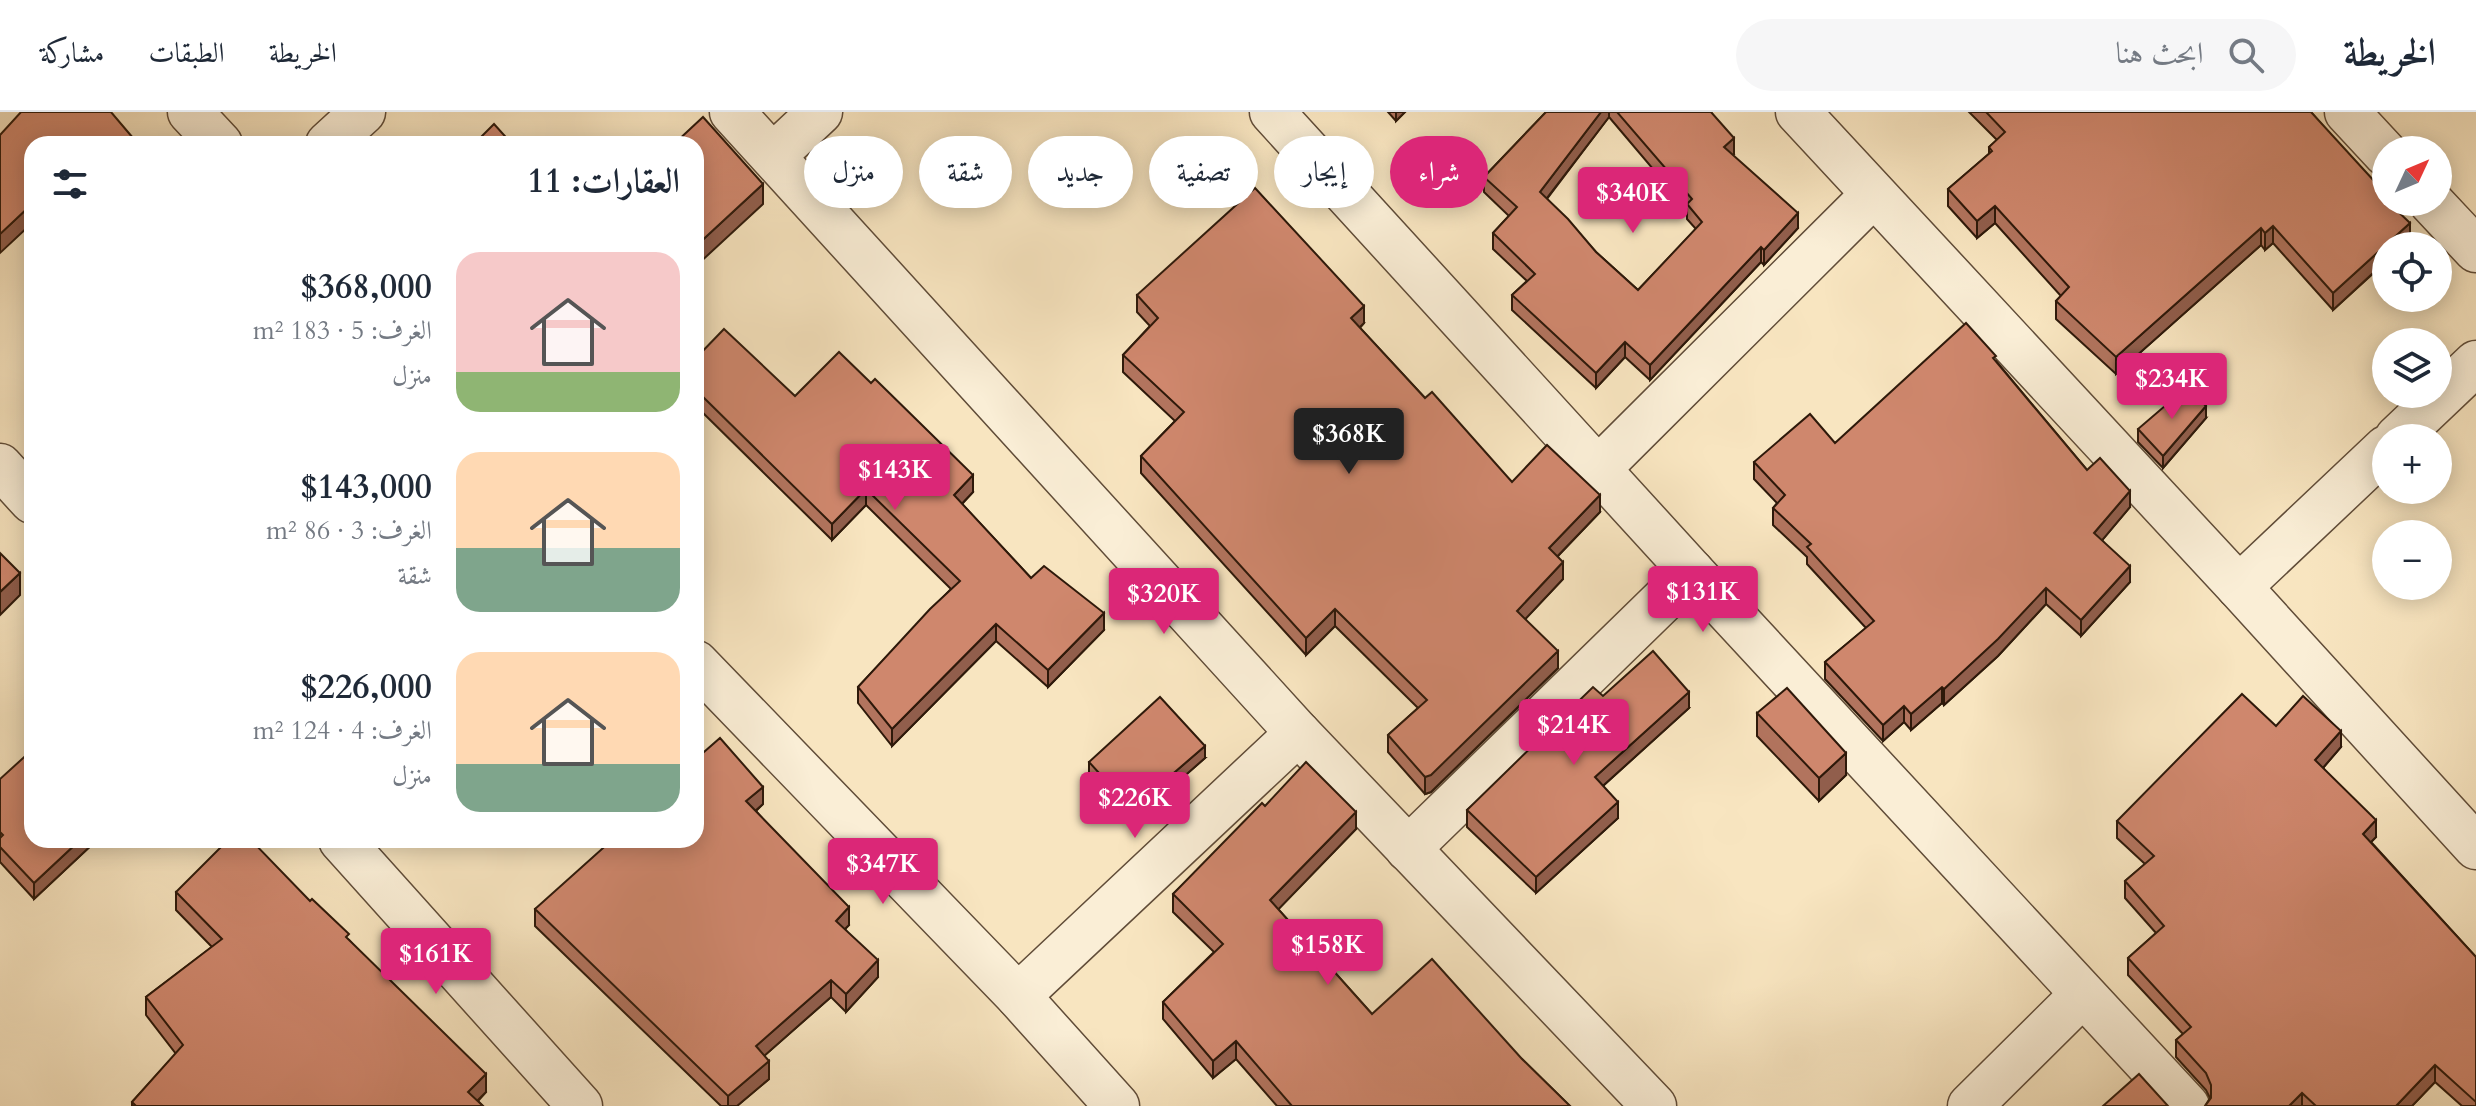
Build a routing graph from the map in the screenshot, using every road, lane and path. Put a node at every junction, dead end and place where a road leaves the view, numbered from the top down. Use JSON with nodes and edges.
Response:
{"nodes":[{"id":1,"x":190,"y":112,"type":"edge"},
{"id":2,"x":363,"y":112,"type":"edge"},
{"id":3,"x":732,"y":112,"type":"edge"},
{"id":4,"x":820,"y":112,"type":"edge"},
{"id":5,"x":1272,"y":112,"type":"edge"},
{"id":6,"x":1798,"y":112,"type":"edge"},
{"id":7,"x":2347,"y":112,"type":"edge"},
{"id":8,"x":212,"y":136,"type":"edge"},
{"id":9,"x":337,"y":136,"type":"edge"},
{"id":10,"x":2372,"y":139,"type":"edge"},
{"id":11,"x":773,"y":156,"type":"junction"},
{"id":12,"x":1873,"y":195,"type":"junction"},
{"id":13,"x":2444,"y":216,"type":"edge"},
{"id":14,"x":2476,"y":250,"type":"edge"},
{"id":15,"x":2476,"y":363,"type":"edge"},
{"id":16,"x":2412,"y":424,"type":"edge"},
{"id":17,"x":2372,"y":461,"type":"edge"},
{"id":18,"x":0,"y":466,"type":"edge"},
{"id":19,"x":1599,"y":468,"type":"junction"},
{"id":20,"x":24,"y":492,"type":"edge"},
{"id":21,"x":1692,"y":572,"type":"junction"},
{"id":22,"x":2239,"y":587,"type":"junction"},
{"id":23,"x":704,"y":671,"type":"edge"},
{"id":24,"x":1298,"y":733,"type":"junction"},
{"id":25,"x":2476,"y":847,"type":"edge"},
{"id":26,"x":348,"y":848,"type":"edge"},
{"id":27,"x":1408,"y":849,"type":"junction"},
{"id":28,"x":2082,"y":995,"type":"junction"},
{"id":29,"x":1018,"y":996,"type":"junction"},
{"id":30,"x":580,"y":1106,"type":"edge"},
{"id":31,"x":1117,"y":1106,"type":"edge"},
{"id":32,"x":1654,"y":1106,"type":"edge"},
{"id":33,"x":1970,"y":1106,"type":"edge"},
{"id":34,"x":2187,"y":1106,"type":"edge"}],
"edges":[{"from":1,"to":8,"type":"street"},
{"from":2,"to":9,"type":"street"},
{"from":3,"to":11,"type":"street"},
{"from":4,"to":11,"type":"street"},
{"from":5,"to":19,"type":"street"},
{"from":6,"to":12,"type":"street"},
{"from":7,"to":10,"type":"street"},
{"from":11,"to":24,"type":"street"},
{"from":12,"to":19,"type":"street"},
{"from":12,"to":22,"type":"street"},
{"from":13,"to":14,"type":"street"},
{"from":15,"to":16,"type":"street"},
{"from":17,"to":22,"type":"street"},
{"from":18,"to":20,"type":"street"},
{"from":19,"to":21,"type":"street"},
{"from":21,"to":27,"type":"street"},
{"from":21,"to":28,"type":"street"},
{"from":22,"to":25,"type":"street"},
{"from":23,"to":29,"type":"street"},
{"from":24,"to":27,"type":"street"},
{"from":24,"to":29,"type":"street"},
{"from":26,"to":30,"type":"street"},
{"from":27,"to":32,"type":"street"},
{"from":28,"to":33,"type":"street"},
{"from":28,"to":34,"type":"street"},
{"from":29,"to":31,"type":"street"}]}
